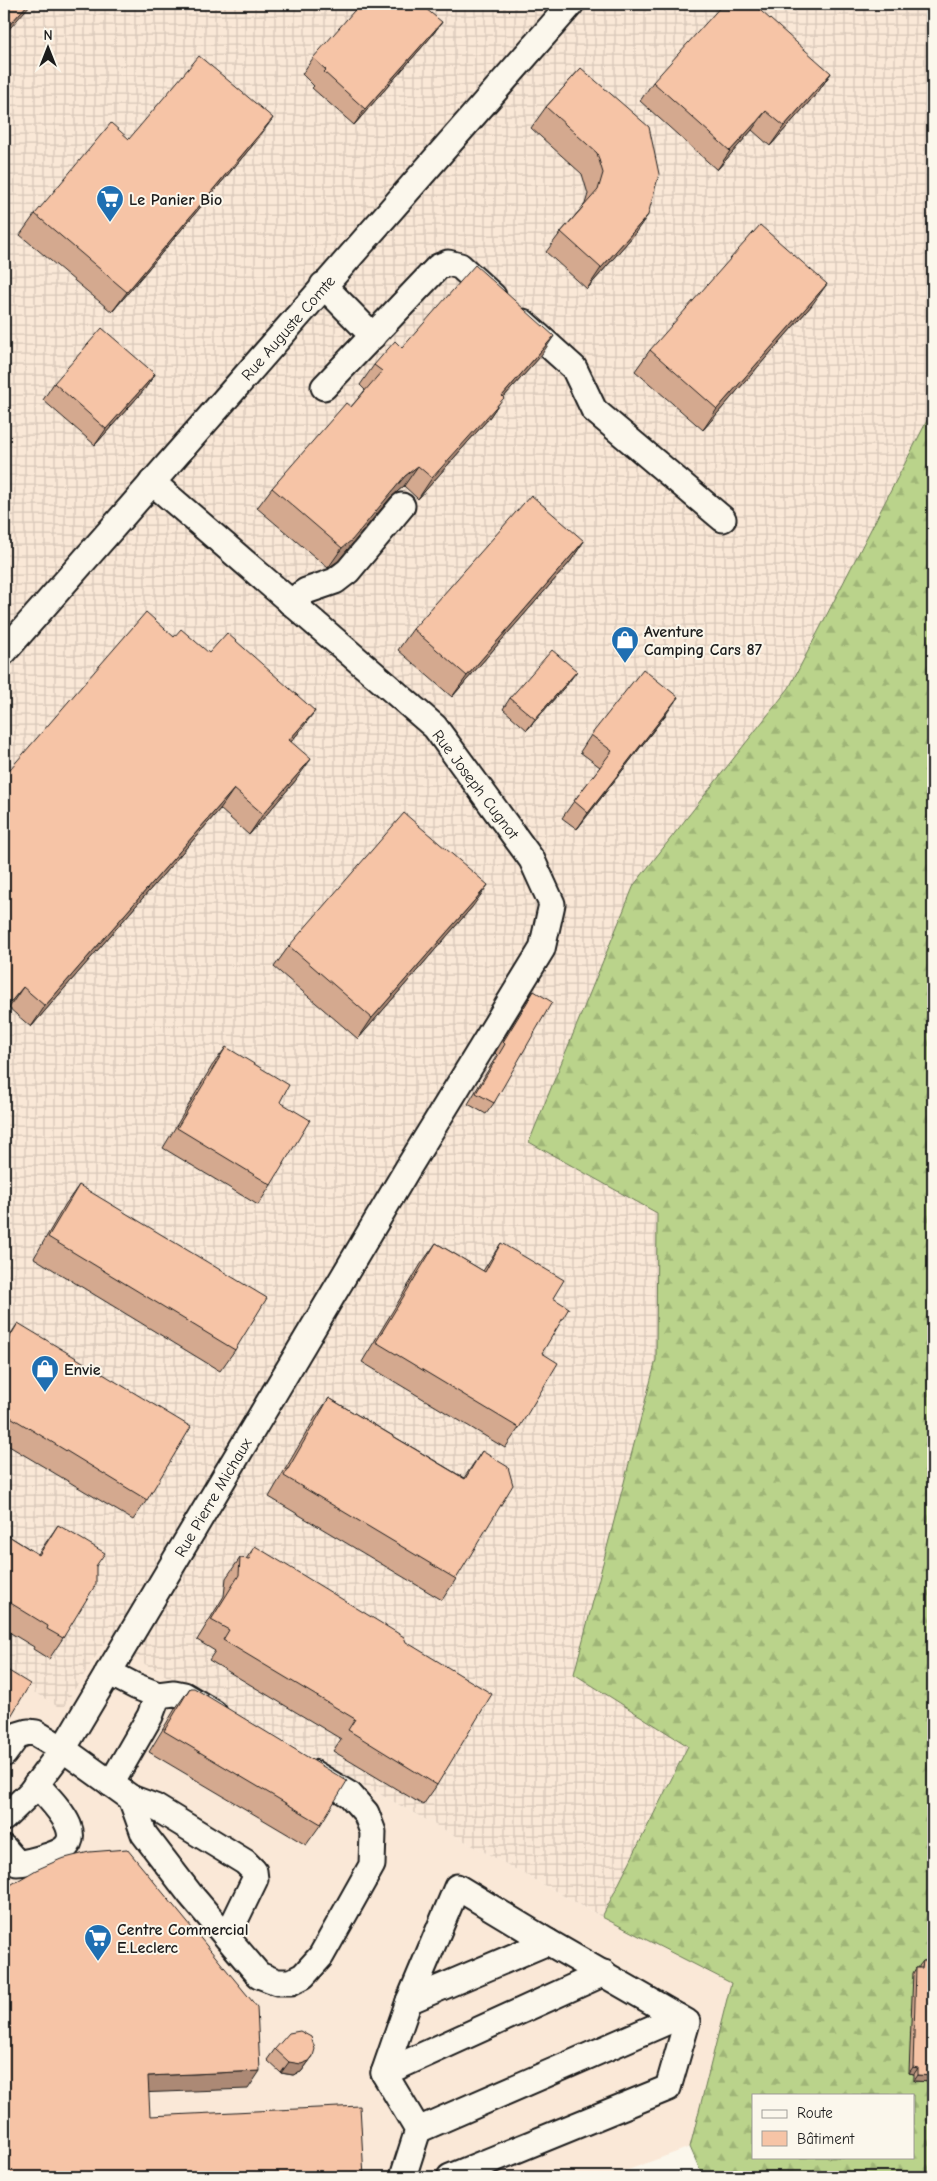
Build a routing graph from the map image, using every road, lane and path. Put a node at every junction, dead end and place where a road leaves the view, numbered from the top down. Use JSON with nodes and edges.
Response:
{"nodes":[{"id":1,"x":571,"y":4,"type":"edge"},
{"id":2,"x":323,"y":285,"type":"junction"},
{"id":3,"x":373,"y":336,"type":"junction"},
{"id":4,"x":324,"y":387,"type":"dead end"},
{"id":5,"x":152,"y":482,"type":"junction"},
{"id":6,"x":402,"y":506,"type":"dead end"},
{"id":7,"x":723,"y":519,"type":"dead end"},
{"id":8,"x":290,"y":602,"type":"junction"},
{"id":9,"x":4,"y":652,"type":"edge"},
{"id":10,"x":408,"y":1168,"type":"joint"},
{"id":11,"x":108,"y":1672,"type":"junction"},
{"id":12,"x":158,"y":1695,"type":"junction"},
{"id":13,"x":236,"y":1726,"type":"edge"},
{"id":14,"x":63,"y":1749,"type":"junction"},
{"id":15,"x":4,"y":1754,"type":"edge"},
{"id":16,"x":295,"y":1762,"type":"edge"},
{"id":17,"x":36,"y":1784,"type":"junction"},
{"id":18,"x":121,"y":1791,"type":"junction"},
{"id":19,"x":4,"y":1818,"type":"edge"},
{"id":20,"x":4,"y":1848,"type":"edge"},
{"id":21,"x":227,"y":1937,"type":"junction"},
{"id":22,"x":548,"y":1942,"type":"junction"},
{"id":23,"x":604,"y":1973,"type":"junction"},
{"id":24,"x":409,"y":2001,"type":"junction"},
{"id":25,"x":678,"y":2017,"type":"junction"},
{"id":26,"x":384,"y":2073,"type":"junction"},
{"id":27,"x":418,"y":2130,"type":"junction"},
{"id":28,"x":403,"y":2177,"type":"edge"},
{"id":29,"x":450,"y":2177,"type":"edge"}],
"edges":[{"from":1,"to":2,"type":"street","name":"Rue Auguste Comte"},
{"from":2,"to":3,"type":"street"},
{"from":2,"to":5,"type":"street","name":"Rue Auguste Comte"},
{"from":3,"to":4,"type":"street"},
{"from":3,"to":7,"type":"street"},
{"from":5,"to":8,"type":"street","name":"Rue Joseph Cugnot"},
{"from":5,"to":9,"type":"street","name":"Rue Auguste Comte"},
{"from":6,"to":8,"type":"street"},
{"from":8,"to":10,"type":"street","name":"Rue Joseph Cugnot"},
{"from":10,"to":11,"type":"street","name":"Rue Pierre Michaux"},
{"from":11,"to":12,"type":"street"},
{"from":11,"to":14,"type":"street","name":"Rue Pierre Michaux"},
{"from":12,"to":13,"type":"street"},
{"from":12,"to":18,"type":"street"},
{"from":14,"to":15,"type":"street"},
{"from":14,"to":17,"type":"street","name":"Rue Pierre Michaux"},
{"from":14,"to":18,"type":"street"},
{"from":16,"to":21,"type":"street"},
{"from":17,"to":19,"type":"street","name":"Rue Pierre Michaux"},
{"from":17,"to":20,"type":"street"},
{"from":18,"to":21,"type":"street"},
{"from":18,"to":21,"type":"street"},
{"from":22,"to":23,"type":"street"},
{"from":22,"to":24,"type":"street"},
{"from":22,"to":24,"type":"street"},
{"from":23,"to":25,"type":"street"},
{"from":23,"to":26,"type":"street"},
{"from":24,"to":26,"type":"street"},
{"from":25,"to":27,"type":"street"},
{"from":25,"to":29,"type":"street"},
{"from":26,"to":27,"type":"street"},
{"from":27,"to":28,"type":"street"}]}
